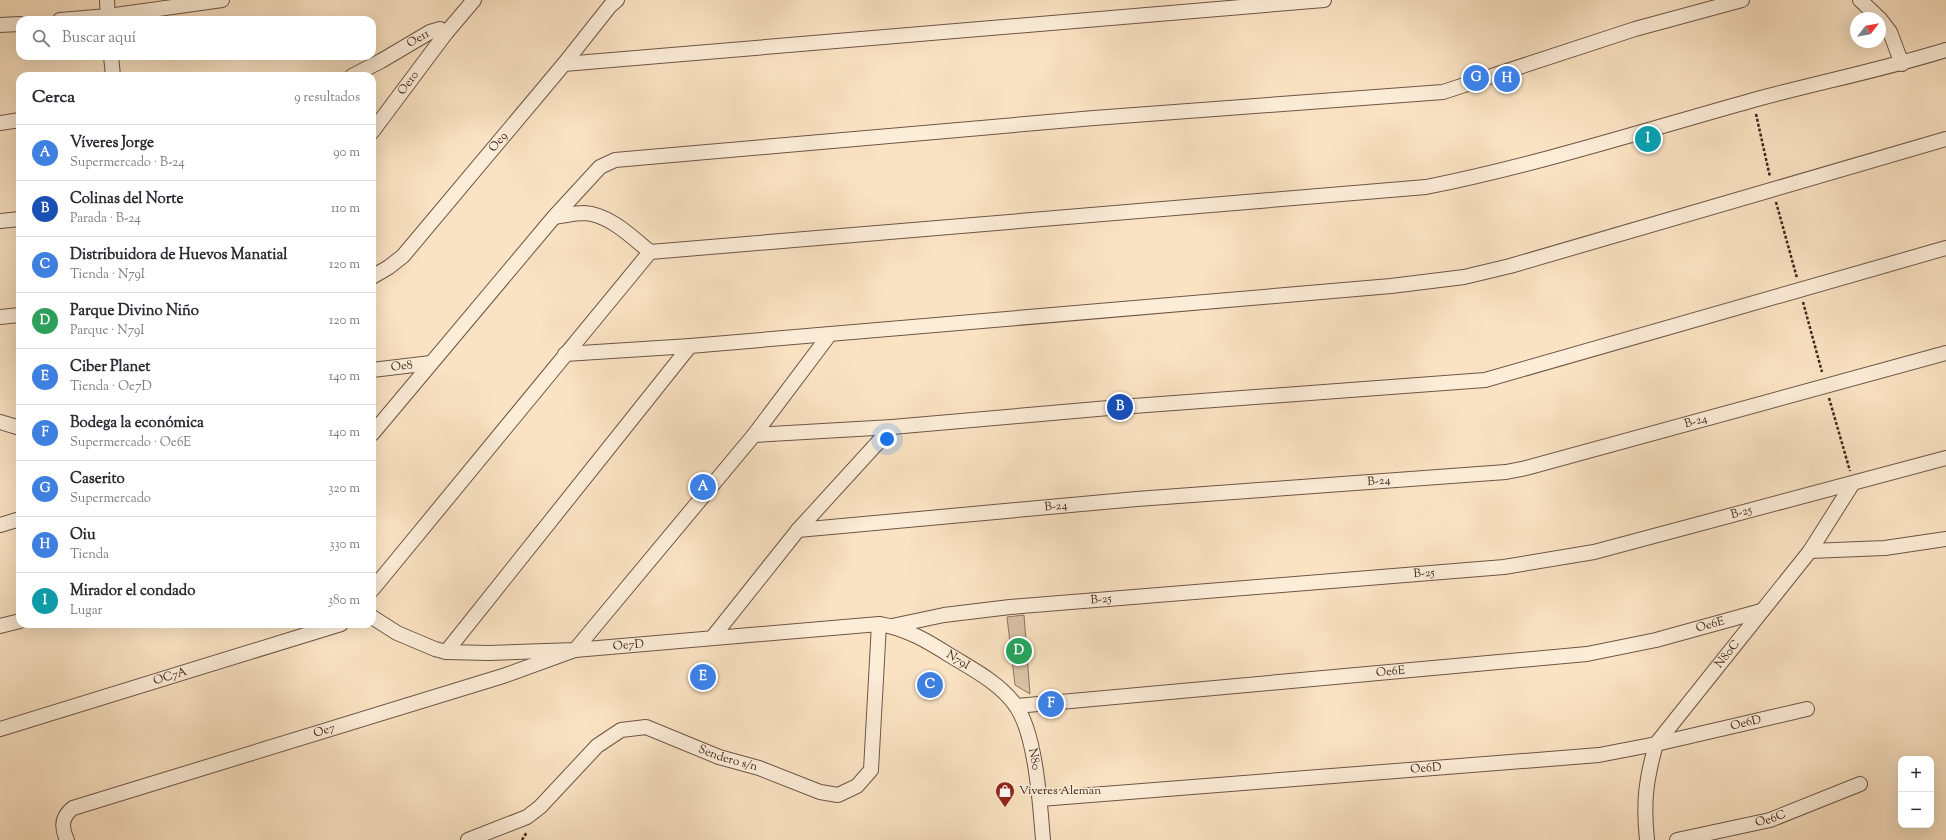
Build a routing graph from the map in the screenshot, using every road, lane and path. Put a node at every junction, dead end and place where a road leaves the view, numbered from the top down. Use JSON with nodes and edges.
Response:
{"nodes":[{"id":1,"x":107,"y":0,"type":"edge"},
{"id":2,"x":222,"y":0,"type":"edge"},
{"id":3,"x":474,"y":0,"type":"edge"},
{"id":4,"x":617,"y":0,"type":"edge"},
{"id":5,"x":1324,"y":0,"type":"edge"},
{"id":6,"x":1742,"y":0,"type":"edge"},
{"id":7,"x":1860,"y":0,"type":"edge"},
{"id":8,"x":1872,"y":12,"type":"edge"},
{"id":9,"x":108,"y":16,"type":"edge"},
{"id":10,"x":121,"y":16,"type":"edge"},
{"id":11,"x":16,"y":24,"type":"edge"},
{"id":12,"x":0,"y":25,"type":"edge"},
{"id":13,"x":1886,"y":27,"type":"edge"},
{"id":14,"x":446,"y":33,"type":"junction"},
{"id":15,"x":1946,"y":50,"type":"edge"},
{"id":16,"x":111,"y":60,"type":"edge"},
{"id":17,"x":564,"y":64,"type":"junction"},
{"id":18,"x":1902,"y":64,"type":"junction"},
{"id":19,"x":113,"y":72,"type":"edge"},
{"id":20,"x":360,"y":72,"type":"edge"},
{"id":21,"x":16,"y":121,"type":"edge"},
{"id":22,"x":0,"y":123,"type":"edge"},
{"id":23,"x":376,"y":127,"type":"edge"},
{"id":24,"x":1946,"y":139,"type":"edge"},
{"id":25,"x":554,"y":217,"type":"junction"},
{"id":26,"x":16,"y":219,"type":"edge"},
{"id":27,"x":0,"y":221,"type":"edge"},
{"id":28,"x":1946,"y":248,"type":"edge"},
{"id":29,"x":650,"y":252,"type":"junction"},
{"id":30,"x":376,"y":275,"type":"edge"},
{"id":31,"x":16,"y":315,"type":"edge"},
{"id":32,"x":0,"y":317,"type":"edge"},
{"id":33,"x":830,"y":334,"type":"junction"},
{"id":34,"x":690,"y":346,"type":"junction"},
{"id":35,"x":1946,"y":353,"type":"edge"},
{"id":36,"x":566,"y":354,"type":"junction"},
{"id":37,"x":431,"y":363,"type":"junction"},
{"id":38,"x":376,"y":370,"type":"edge"},
{"id":39,"x":16,"y":418,"type":"edge"},
{"id":40,"x":0,"y":421,"type":"edge"},
{"id":41,"x":16,"y":427,"type":"edge"},
{"id":42,"x":892,"y":428,"type":"junction"},
{"id":43,"x":376,"y":429,"type":"edge"},
{"id":44,"x":754,"y":435,"type":"junction"},
{"id":45,"x":1946,"y":458,"type":"edge"},
{"id":46,"x":1853,"y":482,"type":"junction"},
{"id":47,"x":16,"y":520,"type":"edge"},
{"id":48,"x":0,"y":525,"type":"edge"},
{"id":49,"x":798,"y":530,"type":"junction"},
{"id":50,"x":1946,"y":539,"type":"edge"},
{"id":51,"x":1810,"y":551,"type":"junction"},
{"id":52,"x":376,"y":585,"type":"edge"},
{"id":53,"x":1761,"y":611,"type":"junction"},
{"id":54,"x":376,"y":620,"type":"edge"},
{"id":55,"x":16,"y":622,"type":"edge"},
{"id":56,"x":886,"y":625,"type":"junction"},
{"id":57,"x":0,"y":626,"type":"edge"},
{"id":58,"x":328,"y":628,"type":"edge"},
{"id":59,"x":712,"y":638,"type":"junction"},
{"id":60,"x":575,"y":650,"type":"junction"},
{"id":61,"x":446,"y":652,"type":"junction"},
{"id":62,"x":1016,"y":706,"type":"junction"},
{"id":63,"x":1807,"y":709,"type":"dead end"},
{"id":64,"x":0,"y":729,"type":"edge"},
{"id":65,"x":1656,"y":744,"type":"junction"},
{"id":66,"x":1860,"y":784,"type":"dead end"},
{"id":67,"x":1040,"y":799,"type":"junction"},
{"id":68,"x":67,"y":840,"type":"edge"},
{"id":69,"x":468,"y":840,"type":"edge"},
{"id":70,"x":1043,"y":840,"type":"edge"},
{"id":71,"x":1647,"y":840,"type":"edge"},
{"id":72,"x":1678,"y":840,"type":"edge"}],
"edges":[{"from":1,"to":9,"type":"street"},
{"from":2,"to":10,"type":"street"},
{"from":3,"to":14,"type":"street","name":"Oe11"},
{"from":4,"to":17,"type":"street","name":"Oe9"},
{"from":5,"to":17,"type":"street"},
{"from":6,"to":25,"type":"street"},
{"from":7,"to":8,"type":"street"},
{"from":11,"to":12,"type":"street"},
{"from":13,"to":18,"type":"street"},
{"from":14,"to":20,"type":"street","name":"Oe11"},
{"from":14,"to":23,"type":"street","name":"Oe10"},
{"from":15,"to":18,"type":"street"},
{"from":16,"to":19,"type":"street"},
{"from":17,"to":30,"type":"street","name":"Oe9"},
{"from":18,"to":29,"type":"street"},
{"from":21,"to":22,"type":"street"},
{"from":24,"to":33,"type":"street"},
{"from":25,"to":29,"type":"street"},
{"from":25,"to":37,"type":"street"},
{"from":26,"to":27,"type":"street"},
{"from":28,"to":42,"type":"street"},
{"from":29,"to":36,"type":"street"},
{"from":31,"to":32,"type":"street"},
{"from":33,"to":34,"type":"street"},
{"from":33,"to":44,"type":"street"},
{"from":34,"to":36,"type":"street"},
{"from":34,"to":61,"type":"street"},
{"from":35,"to":49,"type":"street","name":"B-24"},
{"from":36,"to":52,"type":"street"},
{"from":37,"to":38,"type":"street","name":"Oe8"},
{"from":37,"to":43,"type":"street"},
{"from":39,"to":40,"type":"street"},
{"from":40,"to":41,"type":"street"},
{"from":42,"to":44,"type":"street"},
{"from":42,"to":49,"type":"street"},
{"from":44,"to":60,"type":"street"},
{"from":45,"to":46,"type":"street","name":"B-25"},
{"from":46,"to":51,"type":"street","name":"N80C"},
{"from":46,"to":56,"type":"street","name":"B-25"},
{"from":47,"to":48,"type":"street"},
{"from":49,"to":59,"type":"street"},
{"from":50,"to":51,"type":"street"},
{"from":51,"to":53,"type":"street","name":"N80C"},
{"from":53,"to":62,"type":"street","name":"Oe6E"},
{"from":53,"to":65,"type":"street","name":"N80C"},
{"from":54,"to":61,"type":"street","name":"Oe7D"},
{"from":55,"to":57,"type":"street"},
{"from":56,"to":59,"type":"street","name":"Oe7D"},
{"from":56,"to":62,"type":"street","name":"N79I"},
{"from":56,"to":69,"type":"street","name":"Sendero s/n"},
{"from":58,"to":64,"type":"street","name":"OC7A"},
{"from":59,"to":60,"type":"street","name":"Oe7D"},
{"from":60,"to":61,"type":"street","name":"Oe7D"},
{"from":60,"to":68,"type":"street","name":"Oe7"},
{"from":62,"to":67,"type":"street","name":"N80"},
{"from":63,"to":65,"type":"street","name":"Oe6D"},
{"from":65,"to":67,"type":"street","name":"Oe6D"},
{"from":65,"to":71,"type":"street","name":"N80C"},
{"from":66,"to":72,"type":"street","name":"Oe6C"},
{"from":67,"to":70,"type":"street","name":"N80"}]}
